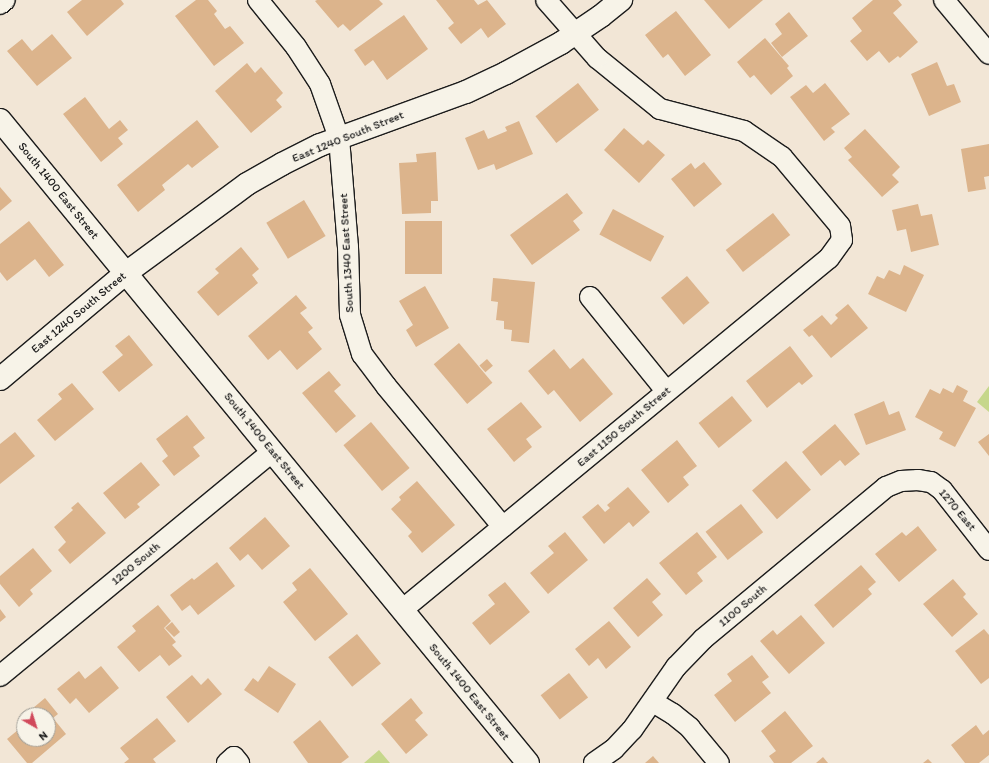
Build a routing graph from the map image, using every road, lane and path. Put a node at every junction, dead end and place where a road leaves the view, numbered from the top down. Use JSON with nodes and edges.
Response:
{"nodes":[{"id":1,"x":5,"y":0,"type":"edge"},
{"id":2,"x":258,"y":0,"type":"edge"},
{"id":3,"x":546,"y":0,"type":"edge"},
{"id":4,"x":621,"y":0,"type":"edge"},
{"id":5,"x":944,"y":0,"type":"edge"},
{"id":6,"x":0,"y":4,"type":"edge"},
{"id":7,"x":575,"y":34,"type":"junction"},
{"id":8,"x":989,"y":54,"type":"edge"},
{"id":9,"x":0,"y":120,"type":"edge"},
{"id":10,"x":339,"y":138,"type":"junction"},
{"id":11,"x":126,"y":273,"type":"junction"},
{"id":12,"x":590,"y":297,"type":"dead end"},
{"id":13,"x":0,"y":379,"type":"edge"},
{"id":14,"x":666,"y":391,"type":"junction"},
{"id":15,"x":272,"y":452,"type":"junction"},
{"id":16,"x":918,"y":480,"type":"joint"},
{"id":17,"x":503,"y":527,"type":"junction"},
{"id":18,"x":989,"y":550,"type":"edge"},
{"id":19,"x":402,"y":610,"type":"junction"},
{"id":20,"x":0,"y":676,"type":"edge"},
{"id":21,"x":653,"y":702,"type":"junction"},
{"id":22,"x":528,"y":763,"type":"edge"},
{"id":23,"x":594,"y":763,"type":"edge"},
{"id":24,"x":719,"y":763,"type":"edge"}],
"edges":[{"from":1,"to":6,"type":"street"},
{"from":2,"to":10,"type":"street","name":"South 1340 East Street"},
{"from":3,"to":7,"type":"street"},
{"from":4,"to":7,"type":"street","name":"East 1240 South Street"},
{"from":5,"to":8,"type":"street"},
{"from":7,"to":10,"type":"street","name":"East 1240 South Street"},
{"from":7,"to":14,"type":"street","name":"East 1150 South Street"},
{"from":9,"to":11,"type":"street","name":"South 1400 East Street"},
{"from":10,"to":11,"type":"street","name":"East 1240 South Street"},
{"from":10,"to":17,"type":"street","name":"South 1340 East Street"},
{"from":11,"to":13,"type":"street","name":"East 1240 South Street"},
{"from":11,"to":15,"type":"street","name":"South 1400 East Street"},
{"from":12,"to":14,"type":"street"},
{"from":14,"to":17,"type":"street","name":"East 1150 South Street"},
{"from":15,"to":19,"type":"street","name":"South 1400 East Street"},
{"from":15,"to":20,"type":"street","name":"1200 South"},
{"from":16,"to":18,"type":"street","name":"1270 East"},
{"from":16,"to":21,"type":"street","name":"1100 South"},
{"from":17,"to":19,"type":"street","name":"East 1150 South Street"},
{"from":19,"to":22,"type":"street","name":"South 1400 East Street"},
{"from":21,"to":23,"type":"street","name":"1100 South"},
{"from":21,"to":24,"type":"street"}]}
